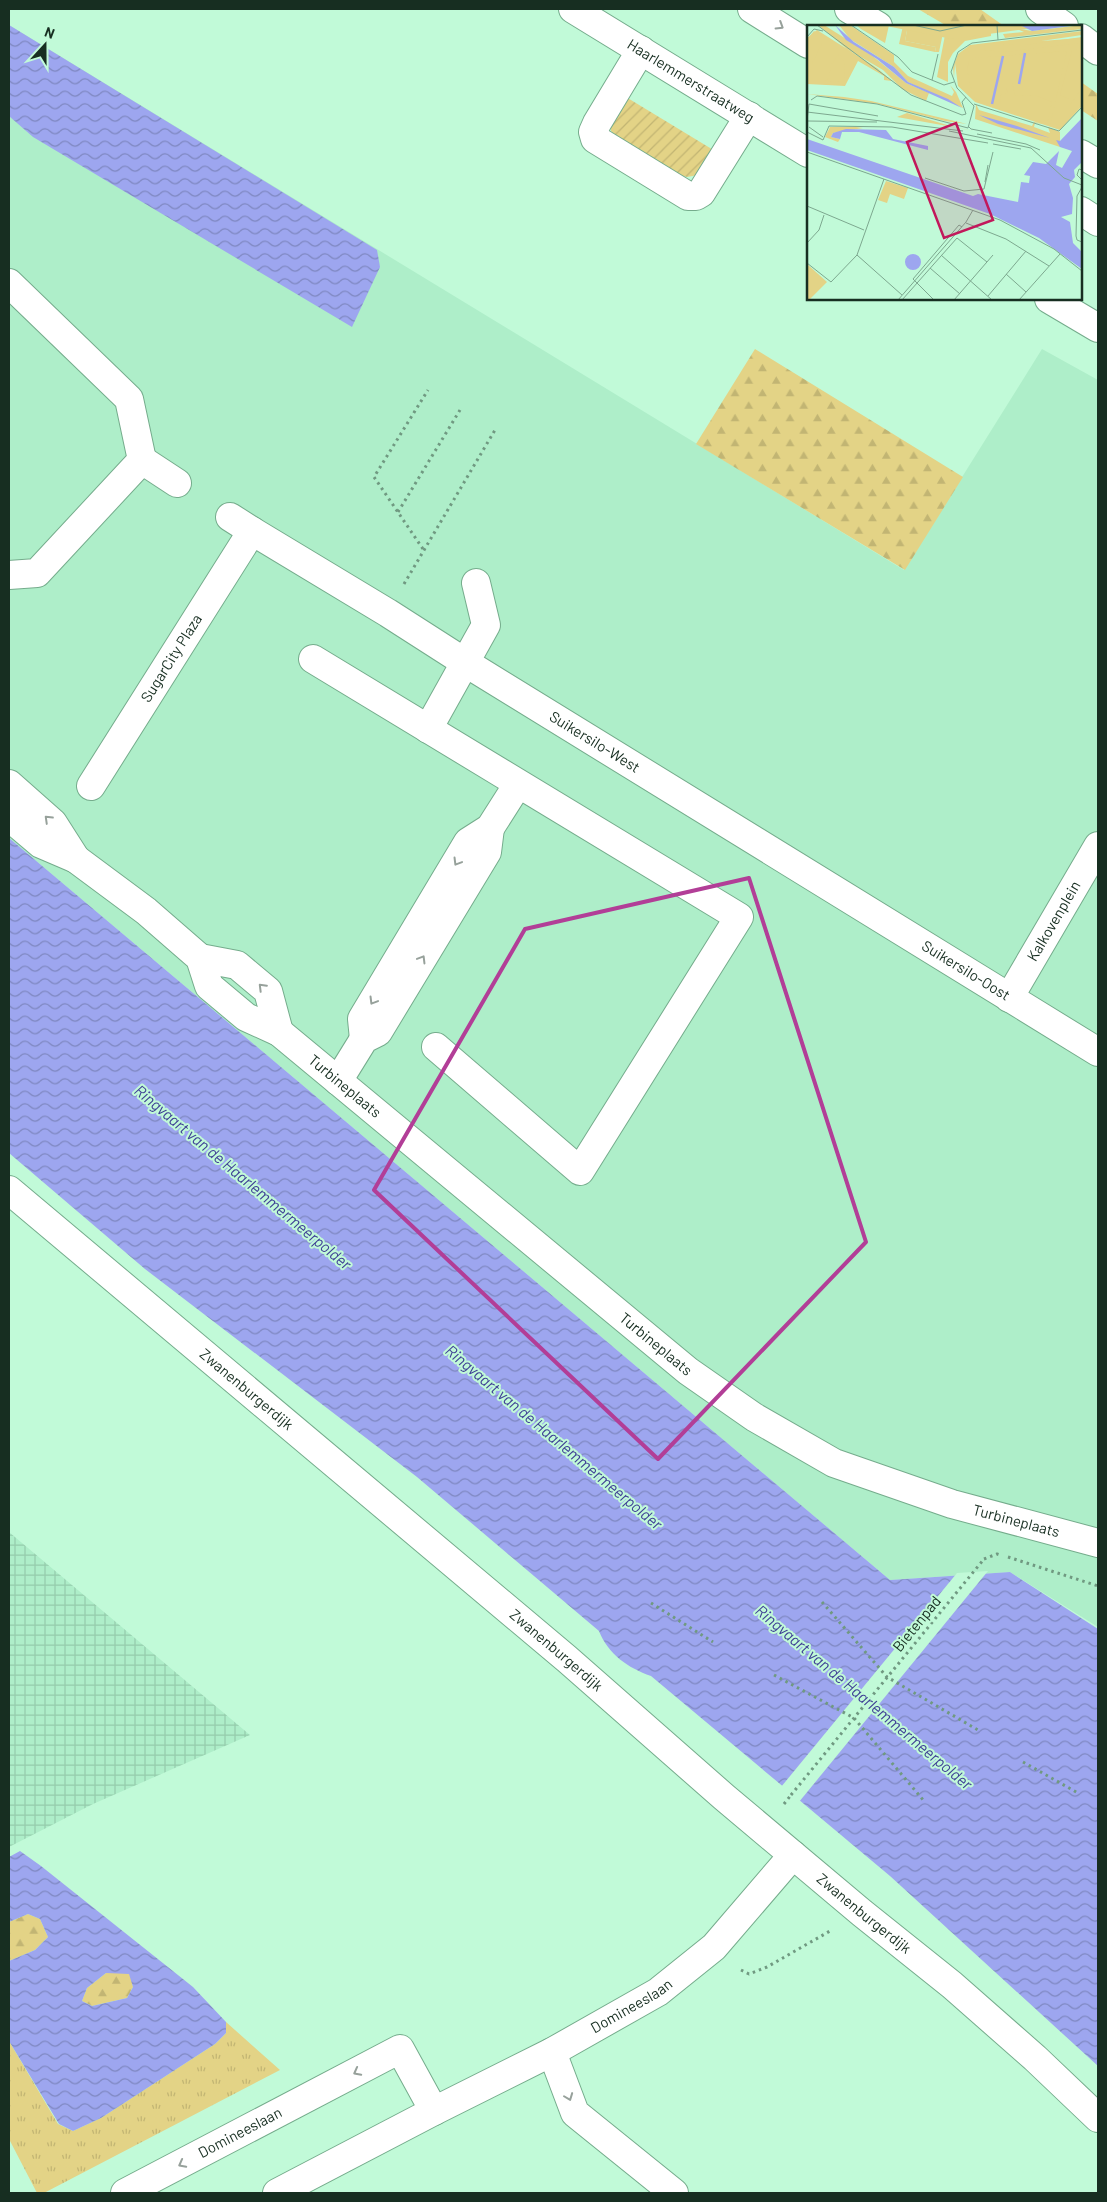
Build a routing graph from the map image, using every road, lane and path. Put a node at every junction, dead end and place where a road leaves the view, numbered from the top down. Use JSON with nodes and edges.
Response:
{"nodes":[{"id":1,"x":573,"y":9,"type":"edge"},
{"id":2,"x":752,"y":9,"type":"edge"},
{"id":3,"x":849,"y":9,"type":"edge"},
{"id":4,"x":1040,"y":9,"type":"edge"},
{"id":5,"x":876,"y":25,"type":"edge"},
{"id":6,"x":1063,"y":25,"type":"edge"},
{"id":7,"x":1082,"y":39,"type":"edge"},
{"id":8,"x":807,"y":43,"type":"edge"},
{"id":9,"x":641,"y":50,"type":"junction"},
{"id":10,"x":1098,"y":51,"type":"edge"},
{"id":11,"x":749,"y":116,"type":"junction"},
{"id":12,"x":807,"y":152,"type":"edge"},
{"id":13,"x":1082,"y":155,"type":"edge"},
{"id":14,"x":1098,"y":164,"type":"edge"},
{"id":15,"x":1082,"y":212,"type":"edge"},
{"id":16,"x":1098,"y":222,"type":"edge"},
{"id":17,"x":9,"y":283,"type":"edge"},
{"id":18,"x":1051,"y":300,"type":"edge"},
{"id":19,"x":1098,"y":328,"type":"edge"},
{"id":20,"x":428,"y":390,"type":"dead end"},
{"id":21,"x":460,"y":410,"type":"dead end"},
{"id":22,"x":495,"y":430,"type":"dead end"},
{"id":23,"x":142,"y":460,"type":"junction"},
{"id":24,"x":177,"y":483,"type":"dead end"},
{"id":25,"x":398,"y":512,"type":"junction"},
{"id":26,"x":423,"y":549,"type":"junction"},
{"id":27,"x":9,"y":575,"type":"edge"},
{"id":28,"x":476,"y":583,"type":"dead end"},
{"id":29,"x":356,"y":594,"type":"joint"},
{"id":30,"x":388,"y":613,"type":"junction"},
{"id":31,"x":313,"y":659,"type":"dead end"},
{"id":32,"x":466,"y":663,"type":"junction"},
{"id":33,"x":428,"y":729,"type":"junction"},
{"id":34,"x":9,"y":784,"type":"edge"},
{"id":35,"x":518,"y":784,"type":"junction"},
{"id":36,"x":91,"y":786,"type":"dead end"},
{"id":37,"x":9,"y":817,"type":"edge"},
{"id":38,"x":1098,"y":846,"type":"edge"},
{"id":39,"x":76,"y":859,"type":"junction"},
{"id":40,"x":833,"y":888,"type":"joint"},
{"id":41,"x":1009,"y":998,"type":"junction"},
{"id":42,"x":436,"y":1047,"type":"dead end"},
{"id":43,"x":1098,"y":1052,"type":"edge"},
{"id":44,"x":338,"y":1081,"type":"junction"},
{"id":45,"x":9,"y":1190,"type":"edge"},
{"id":46,"x":1098,"y":1543,"type":"edge"},
{"id":47,"x":1098,"y":1586,"type":"edge"},
{"id":48,"x":822,"y":1602,"type":"dead end"},
{"id":49,"x":651,"y":1603,"type":"dead end"},
{"id":50,"x":713,"y":1642,"type":"dead end"},
{"id":51,"x":774,"y":1675,"type":"dead end"},
{"id":52,"x":887,"y":1677,"type":"junction"},
{"id":53,"x":854,"y":1718,"type":"junction"},
{"id":54,"x":978,"y":1730,"type":"dead end"},
{"id":55,"x":1024,"y":1762,"type":"dead end"},
{"id":56,"x":1078,"y":1793,"type":"dead end"},
{"id":57,"x":791,"y":1795,"type":"dead end"},
{"id":58,"x":924,"y":1802,"type":"dead end"},
{"id":59,"x":793,"y":1855,"type":"junction"},
{"id":60,"x":862,"y":1913,"type":"junction"},
{"id":61,"x":749,"y":1974,"type":"dead end"},
{"id":62,"x":552,"y":2052,"type":"junction"},
{"id":63,"x":434,"y":2111,"type":"junction"},
{"id":64,"x":1098,"y":2118,"type":"edge"},
{"id":65,"x":125,"y":2193,"type":"edge"},
{"id":66,"x":277,"y":2193,"type":"edge"},
{"id":67,"x":674,"y":2193,"type":"edge"}],
"edges":[{"from":1,"to":9,"type":"main road","name":"Haarlemmerstraatweg"},
{"from":2,"to":8,"type":"main road","one_way":true},
{"from":3,"to":5,"type":"main road"},
{"from":4,"to":6,"type":"main road"},
{"from":7,"to":10,"type":"main road"},
{"from":9,"to":11,"type":"main road","name":"Haarlemmerstraatweg"},
{"from":9,"to":11,"type":"main road"},
{"from":11,"to":12,"type":"main road","name":"Haarlemmerstraatweg"},
{"from":13,"to":14,"type":"main road"},
{"from":15,"to":16,"type":"main road"},
{"from":17,"to":23,"type":"main road"},
{"from":18,"to":19,"type":"main road"},
{"from":20,"to":25,"type":"path"},
{"from":21,"to":25,"type":"path"},
{"from":22,"to":26,"type":"path"},
{"from":23,"to":24,"type":"main road"},
{"from":23,"to":27,"type":"main road"},
{"from":25,"to":26,"type":"path"},
{"from":26,"to":30,"type":"path"},
{"from":28,"to":32,"type":"main road"},
{"from":29,"to":30,"type":"main road","name":"Suikersilo-West"},
{"from":29,"to":36,"type":"main road","name":"SugarCity Plaza"},
{"from":30,"to":32,"type":"main road","name":"Suikersilo-West"},
{"from":31,"to":33,"type":"main road"},
{"from":32,"to":33,"type":"main road"},
{"from":32,"to":40,"type":"main road","name":"Suikersilo-West"},
{"from":33,"to":35,"type":"main road"},
{"from":39,"to":34,"type":"main road","one_way":true},
{"from":35,"to":42,"type":"main road"},
{"from":35,"to":44,"type":"main road"},
{"from":37,"to":39,"type":"main road"},
{"from":38,"to":41,"type":"main road","name":"Kalkovenplein"},
{"from":39,"to":44,"type":"main road","name":"Turbineplaats"},
{"from":40,"to":41,"type":"main road","name":"Suikersilo-Oost"},
{"from":41,"to":43,"type":"main road","name":"Suikersilo-Oost"},
{"from":44,"to":46,"type":"main road","name":"Turbineplaats"},
{"from":45,"to":59,"type":"main road","name":"Zwanenburgerdijk"},
{"from":47,"to":52,"type":"path","name":"Bietenpad","bridge":true},
{"from":48,"to":52,"type":"path"},
{"from":49,"to":50,"type":"path"},
{"from":51,"to":53,"type":"path"},
{"from":52,"to":53,"type":"path","name":"Bietenpad","bridge":true},
{"from":52,"to":54,"type":"path"},
{"from":53,"to":57,"type":"path","name":"Bietenpad","bridge":true},
{"from":53,"to":58,"type":"path"},
{"from":55,"to":56,"type":"path"},
{"from":59,"to":60,"type":"main road","name":"Zwanenburgerdijk"},
{"from":59,"to":62,"type":"main road","name":"Domineeslaan"},
{"from":60,"to":61,"type":"path"},
{"from":60,"to":64,"type":"main road","name":"Zwanenburgerdijk"},
{"from":62,"to":63,"type":"main road","name":"Domineeslaan"},
{"from":62,"to":67,"type":"main road","one_way":true},
{"from":63,"to":65,"type":"main road","name":"Domineeslaan","one_way":true},
{"from":63,"to":66,"type":"main road","name":"Domineeslaan"}]}
